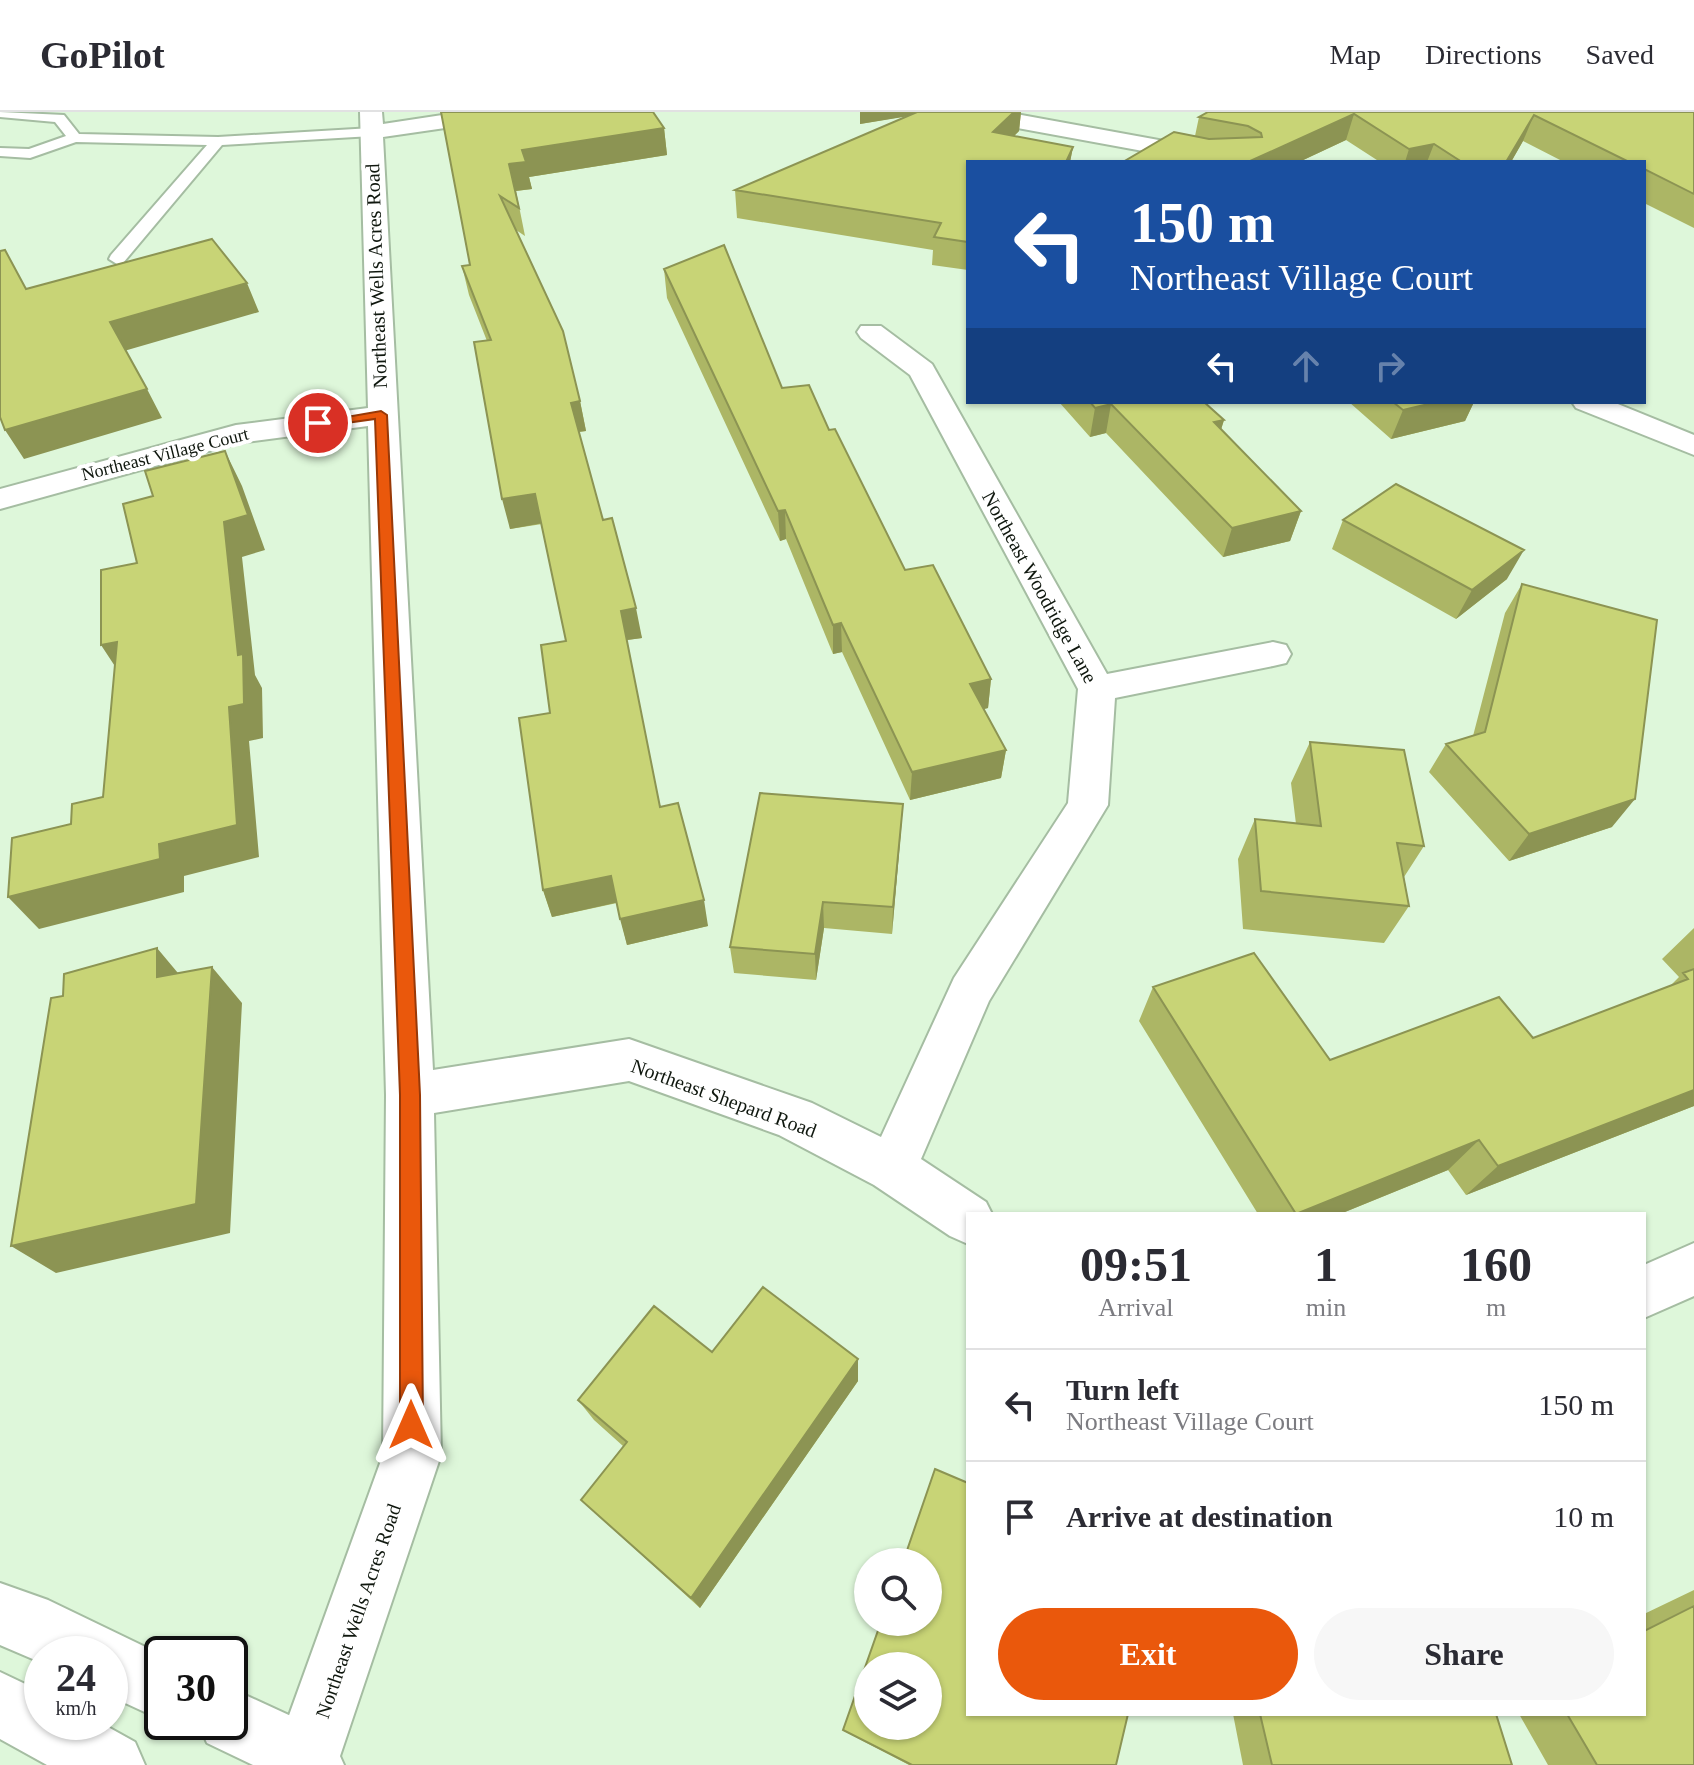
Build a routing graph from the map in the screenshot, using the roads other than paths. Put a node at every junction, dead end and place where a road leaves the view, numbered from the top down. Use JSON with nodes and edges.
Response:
{"nodes":[{"id":1,"x":507,"y":112,"type":"edge"},
{"id":2,"x":969,"y":112,"type":"edge"},
{"id":3,"x":1114,"y":112,"type":"edge"},
{"id":4,"x":0,"y":113,"type":"edge"},
{"id":5,"x":371,"y":122,"type":"edge"},
{"id":6,"x":1094,"y":134,"type":"junction"},
{"id":7,"x":75,"y":138,"type":"junction"},
{"id":8,"x":218,"y":141,"type":"junction"},
{"id":9,"x":0,"y":152,"type":"edge"},
{"id":10,"x":1230,"y":160,"type":"edge"},
{"id":11,"x":117,"y":259,"type":"dead end"},
{"id":12,"x":871,"y":332,"type":"dead end"},
{"id":13,"x":1592,"y":404,"type":"edge"},
{"id":14,"x":381,"y":415,"type":"junction"},
{"id":15,"x":1694,"y":446,"type":"edge"},
{"id":16,"x":0,"y":499,"type":"edge"},
{"id":17,"x":1273,"y":654,"type":"dead end"},
{"id":18,"x":1097,"y":689,"type":"junction"},
{"id":19,"x":410,"y":1095,"type":"junction"},
{"id":20,"x":892,"y":1168,"type":"junction"},
{"id":21,"x":966,"y":1218,"type":"edge"},
{"id":22,"x":1694,"y":1269,"type":"edge"},
{"id":23,"x":1646,"y":1291,"type":"edge"},
{"id":24,"x":0,"y":1614,"type":"edge"},
{"id":25,"x":55,"y":1636,"type":"edge"},
{"id":26,"x":0,"y":1704,"type":"edge"},
{"id":27,"x":248,"y":1731,"type":"edge"},
{"id":28,"x":302,"y":1763,"type":"edge"},
{"id":29,"x":112,"y":1765,"type":"edge"}],
"edges":[{"from":1,"to":5,"type":"street"},
{"from":2,"to":6,"type":"street"},
{"from":3,"to":6,"type":"street"},
{"from":4,"to":7,"type":"lane"},
{"from":5,"to":8,"type":"lane"},
{"from":5,"to":14,"type":"street","name":"Northeast Wells Acres Road"},
{"from":6,"to":10,"type":"street"},
{"from":7,"to":8,"type":"lane"},
{"from":7,"to":9,"type":"lane"},
{"from":8,"to":11,"type":"lane"},
{"from":12,"to":18,"type":"street","name":"Northeast Woodridge Lane"},
{"from":13,"to":15,"type":"street"},
{"from":14,"to":16,"type":"street","name":"Northeast Village Court"},
{"from":14,"to":19,"type":"street","name":"Northeast Wells Acres Road"},
{"from":17,"to":18,"type":"street"},
{"from":18,"to":20,"type":"street","name":"Northeast Woodridge Lane"},
{"from":19,"to":20,"type":"street","name":"Northeast Shepard Road"},
{"from":19,"to":28,"type":"street","name":"Northeast Wells Acres Road"},
{"from":20,"to":21,"type":"street","name":"Northeast Shepard Road"},
{"from":22,"to":23,"type":"street"},
{"from":24,"to":25,"type":"street"},
{"from":26,"to":29,"type":"street"},
{"from":27,"to":28,"type":"street"}]}
